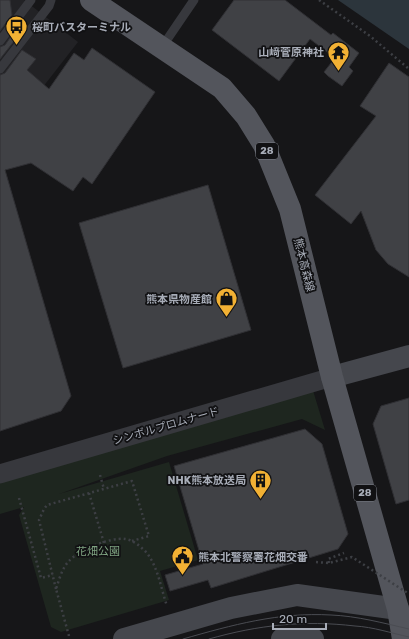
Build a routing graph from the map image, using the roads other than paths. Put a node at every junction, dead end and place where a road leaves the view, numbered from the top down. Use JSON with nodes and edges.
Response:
{"nodes":[{"id":1,"x":31,"y":0,"type":"edge"},
{"id":2,"x":51,"y":0,"type":"edge"},
{"id":3,"x":91,"y":0,"type":"edge"},
{"id":4,"x":194,"y":0,"type":"edge"},
{"id":5,"x":0,"y":41,"type":"edge"},
{"id":6,"x":162,"y":47,"type":"junction"},
{"id":7,"x":0,"y":69,"type":"edge"},
{"id":8,"x":409,"y":356,"type":"edge"},
{"id":9,"x":332,"y":377,"type":"junction"},
{"id":10,"x":0,"y":474,"type":"edge"},
{"id":11,"x":405,"y":605,"type":"edge"},
{"id":12,"x":124,"y":639,"type":"edge"},
{"id":13,"x":282,"y":639,"type":"edge"},
{"id":14,"x":313,"y":639,"type":"edge"},
{"id":15,"x":403,"y":639,"type":"edge"}],
"edges":[{"from":1,"to":5,"type":"lane"},
{"from":2,"to":7,"type":"lane"},
{"from":3,"to":6,"type":"main road","name":"熊本高森線","number":"28"},
{"from":4,"to":6,"type":"lane"},
{"from":6,"to":9,"type":"main road","name":"熊本高森線","number":"28"},
{"from":8,"to":9,"type":"street"},
{"from":9,"to":10,"type":"street","name":"シンボルプロムナード"},
{"from":9,"to":11,"type":"main road","name":"熊本高森線","number":"28"},
{"from":11,"to":12,"type":"street"},
{"from":11,"to":15,"type":"main road","name":"熊本高森線","number":"28"},
{"from":13,"to":14,"type":"street"}]}
